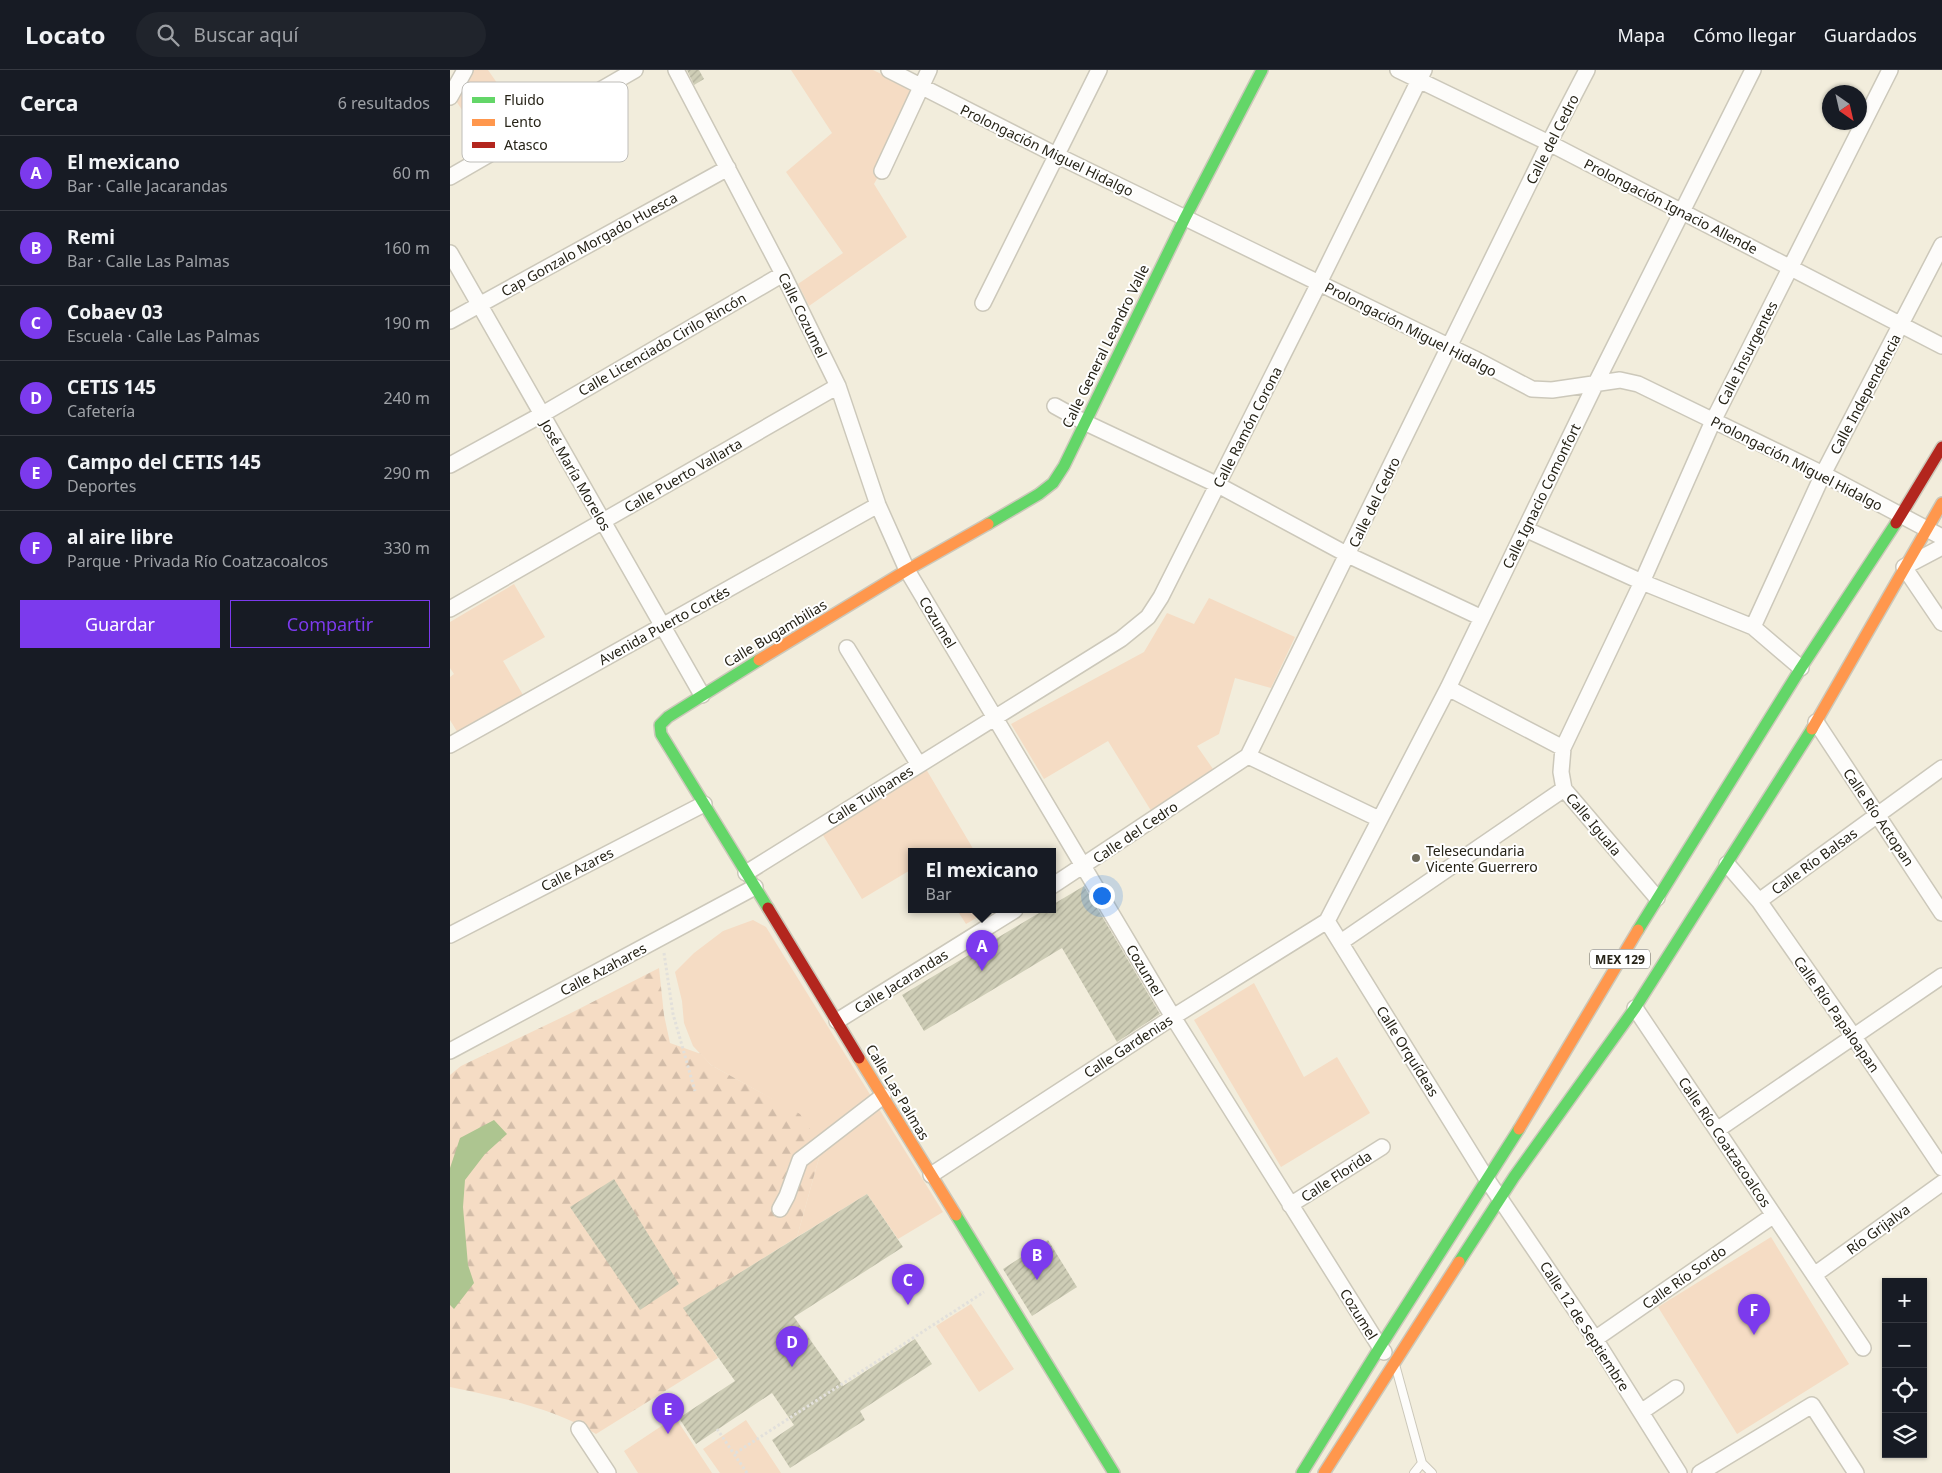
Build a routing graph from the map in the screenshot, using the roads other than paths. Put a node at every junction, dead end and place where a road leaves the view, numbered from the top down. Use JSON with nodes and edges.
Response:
{"nodes":[{"id":1,"x":465,"y":70,"type":"edge"},
{"id":2,"x":635,"y":70,"type":"edge"},
{"id":3,"x":676,"y":70,"type":"edge"},
{"id":4,"x":889,"y":70,"type":"edge"},
{"id":5,"x":929,"y":70,"type":"edge"},
{"id":6,"x":1099,"y":70,"type":"edge"},
{"id":7,"x":1262,"y":70,"type":"edge"},
{"id":8,"x":1398,"y":70,"type":"edge"},
{"id":9,"x":1587,"y":70,"type":"edge"},
{"id":10,"x":1753,"y":70,"type":"edge"},
{"id":11,"x":1890,"y":70,"type":"edge"},
{"id":12,"x":1421,"y":75,"type":"edge"},
{"id":13,"x":614,"y":82,"type":"edge"},
{"id":14,"x":921,"y":87,"type":"junction"},
{"id":15,"x":450,"y":97,"type":"edge"},
{"id":16,"x":1549,"y":143,"type":"junction"},
{"id":17,"x":1056,"y":155,"type":"junction"},
{"id":18,"x":476,"y":162,"type":"edge"},
{"id":19,"x":728,"y":168,"type":"junction"},
{"id":20,"x":882,"y":171,"type":"dead end"},
{"id":21,"x":450,"y":177,"type":"edge"},
{"id":22,"x":1682,"y":212,"type":"junction"},
{"id":23,"x":1185,"y":218,"type":"junction"},
{"id":24,"x":1942,"y":245,"type":"edge"},
{"id":25,"x":450,"y":254,"type":"edge"},
{"id":26,"x":1790,"y":268,"type":"junction"},
{"id":27,"x":783,"y":274,"type":"junction"},
{"id":28,"x":1319,"y":283,"type":"junction"},
{"id":29,"x":983,"y":303,"type":"dead end"},
{"id":30,"x":479,"y":304,"type":"junction"},
{"id":31,"x":450,"y":321,"type":"edge"},
{"id":32,"x":1901,"y":325,"type":"junction"},
{"id":33,"x":1942,"y":346,"type":"edge"},
{"id":34,"x":1450,"y":347,"type":"junction"},
{"id":35,"x":1596,"y":383,"type":"junction"},
{"id":36,"x":838,"y":386,"type":"junction"},
{"id":37,"x":1055,"y":406,"type":"dead end"},
{"id":38,"x":542,"y":414,"type":"junction"},
{"id":39,"x":1713,"y":420,"type":"junction"},
{"id":40,"x":1084,"y":422,"type":"junction"},
{"id":41,"x":1942,"y":447,"type":"edge"},
{"id":42,"x":450,"y":465,"type":"edge"},
{"id":43,"x":1823,"y":474,"type":"junction"},
{"id":44,"x":1218,"y":485,"type":"junction"},
{"id":45,"x":1942,"y":503,"type":"edge"},
{"id":46,"x":878,"y":505,"type":"junction"},
{"id":47,"x":1901,"y":515,"type":"junction"},
{"id":48,"x":602,"y":521,"type":"junction"},
{"id":49,"x":1525,"y":528,"type":"junction"},
{"id":50,"x":1926,"y":530,"type":"junction"},
{"id":51,"x":1942,"y":536,"type":"edge"},
{"id":52,"x":1942,"y":547,"type":"edge"},
{"id":53,"x":1348,"y":555,"type":"junction"},
{"id":54,"x":1904,"y":567,"type":"junction"},
{"id":55,"x":907,"y":570,"type":"junction"},
{"id":56,"x":1642,"y":582,"type":"junction"},
{"id":57,"x":450,"y":610,"type":"edge"},
{"id":58,"x":1482,"y":618,"type":"junction"},
{"id":59,"x":1942,"y":623,"type":"edge"},
{"id":60,"x":663,"y":626,"type":"junction"},
{"id":61,"x":1753,"y":627,"type":"junction"},
{"id":62,"x":847,"y":648,"type":"dead end"},
{"id":63,"x":1801,"y":668,"type":"junction"},
{"id":64,"x":1448,"y":688,"type":"junction"},
{"id":65,"x":702,"y":695,"type":"junction"},
{"id":66,"x":995,"y":718,"type":"junction"},
{"id":67,"x":1816,"y":722,"type":"junction"},
{"id":68,"x":660,"y":725,"type":"joint"},
{"id":69,"x":450,"y":744,"type":"edge"},
{"id":70,"x":1563,"y":748,"type":"junction"},
{"id":71,"x":1248,"y":756,"type":"junction"},
{"id":72,"x":919,"y":765,"type":"junction"},
{"id":73,"x":1942,"y":768,"type":"edge"},
{"id":74,"x":1564,"y":789,"type":"junction"},
{"id":75,"x":704,"y":804,"type":"junction"},
{"id":76,"x":1878,"y":814,"type":"junction"},
{"id":77,"x":1380,"y":819,"type":"junction"},
{"id":78,"x":1727,"y":864,"type":"junction"},
{"id":79,"x":1084,"y":867,"type":"junction"},
{"id":80,"x":746,"y":873,"type":"junction"},
{"id":81,"x":1056,"y":884,"type":"edge"},
{"id":82,"x":755,"y":887,"type":"junction"},
{"id":83,"x":1657,"y":898,"type":"junction"},
{"id":84,"x":1759,"y":901,"type":"junction"},
{"id":85,"x":1942,"y":912,"type":"edge"},
{"id":86,"x":1010,"y":913,"type":"edge"},
{"id":87,"x":1327,"y":921,"type":"junction"},
{"id":88,"x":450,"y":935,"type":"edge"},
{"id":89,"x":1341,"y":942,"type":"junction"},
{"id":90,"x":1942,"y":976,"type":"edge"},
{"id":91,"x":1635,"y":1008,"type":"junction"},
{"id":92,"x":1173,"y":1017,"type":"junction"},
{"id":93,"x":837,"y":1021,"type":"junction"},
{"id":94,"x":1854,"y":1037,"type":"junction"},
{"id":95,"x":450,"y":1051,"type":"edge"},
{"id":96,"x":883,"y":1096,"type":"junction"},
{"id":97,"x":1717,"y":1130,"type":"junction"},
{"id":98,"x":1382,"y":1147,"type":"dead end"},
{"id":99,"x":1942,"y":1168,"type":"edge"},
{"id":100,"x":931,"y":1175,"type":"junction"},
{"id":101,"x":1488,"y":1181,"type":"junction"},
{"id":102,"x":1942,"y":1182,"type":"edge"},
{"id":103,"x":1500,"y":1200,"type":"junction"},
{"id":104,"x":1290,"y":1205,"type":"junction"},
{"id":105,"x":780,"y":1210,"type":"dead end"},
{"id":106,"x":1774,"y":1215,"type":"junction"},
{"id":107,"x":1814,"y":1275,"type":"junction"},
{"id":108,"x":1595,"y":1339,"type":"junction"},
{"id":109,"x":1380,"y":1347,"type":"junction"},
{"id":110,"x":1863,"y":1348,"type":"dead end"},
{"id":111,"x":1394,"y":1361,"type":"junction"},
{"id":112,"x":1676,"y":1388,"type":"dead end"},
{"id":113,"x":1641,"y":1412,"type":"junction"},
{"id":114,"x":579,"y":1429,"type":"dead end"},
{"id":115,"x":1422,"y":1463,"type":"junction"},
{"id":116,"x":608,"y":1473,"type":"edge"},
{"id":117,"x":1114,"y":1473,"type":"edge"},
{"id":118,"x":1302,"y":1473,"type":"edge"},
{"id":119,"x":1324,"y":1473,"type":"edge"},
{"id":120,"x":1414,"y":1473,"type":"edge"},
{"id":121,"x":1432,"y":1473,"type":"edge"},
{"id":122,"x":1679,"y":1473,"type":"edge"},
{"id":123,"x":1700,"y":1473,"type":"edge"},
{"id":124,"x":1856,"y":1473,"type":"edge"}],
"edges":[{"from":1,"to":15,"type":"street"},
{"from":2,"to":13,"type":"street"},
{"from":3,"to":19,"type":"street","name":"Calle Cozumel"},
{"from":4,"to":14,"type":"street","name":"Prolongación Miguel Hidalgo"},
{"from":5,"to":14,"type":"street"},
{"from":6,"to":17,"type":"street"},
{"from":7,"to":23,"type":"main road","name":"Calle General Leandro Valle"},
{"from":8,"to":12,"type":"street","name":"Prolongación Ignacio Allende"},
{"from":9,"to":16,"type":"street","name":"Calle del Cedro"},
{"from":10,"to":22,"type":"street","name":"Calle Ignacio Comonfort"},
{"from":11,"to":26,"type":"street","name":"Calle Insurgentes"},
{"from":12,"to":16,"type":"street","name":"Prolongación Ignacio Allende"},
{"from":12,"to":28,"type":"street","name":"Calle Ramón Corona"},
{"from":14,"to":17,"type":"street","name":"Prolongación Miguel Hidalgo"},
{"from":14,"to":20,"type":"street"},
{"from":16,"to":22,"type":"street","name":"Prolongación Ignacio Allende"},
{"from":16,"to":34,"type":"street","name":"Calle del Cedro"},
{"from":17,"to":23,"type":"street","name":"Prolongación Miguel Hidalgo"},
{"from":17,"to":29,"type":"street"},
{"from":18,"to":21,"type":"street"},
{"from":19,"to":27,"type":"street","name":"Calle Cozumel"},
{"from":19,"to":30,"type":"street","name":"Cap Gonzalo Morgado Huesca"},
{"from":22,"to":26,"type":"street","name":"Prolongación Ignacio Allende"},
{"from":22,"to":35,"type":"street","name":"Calle Ignacio Comonfort"},
{"from":23,"to":28,"type":"street","name":"Prolongación Miguel Hidalgo"},
{"from":23,"to":40,"type":"main road","name":"Calle General Leandro Valle"},
{"from":24,"to":32,"type":"street","name":"Calle Independencia"},
{"from":25,"to":30,"type":"street","name":"José María Morelos"},
{"from":26,"to":32,"type":"street","name":"Prolongación Ignacio Allende"},
{"from":26,"to":39,"type":"street","name":"Calle Insurgentes"},
{"from":27,"to":36,"type":"street","name":"Calle Cozumel"},
{"from":27,"to":38,"type":"street","name":"Calle Licenciado Cirilo Rincón"},
{"from":28,"to":34,"type":"street","name":"Prolongación Miguel Hidalgo"},
{"from":28,"to":44,"type":"street","name":"Calle Ramón Corona"},
{"from":30,"to":31,"type":"street","name":"Cap Gonzalo Morgado Huesca"},
{"from":30,"to":38,"type":"street","name":"José María Morelos"},
{"from":32,"to":33,"type":"street","name":"Prolongación Ignacio Allende"},
{"from":32,"to":43,"type":"street","name":"Calle Independencia"},
{"from":34,"to":35,"type":"street","name":"Prolongación Miguel Hidalgo"},
{"from":34,"to":53,"type":"street","name":"Calle del Cedro"},
{"from":35,"to":39,"type":"street","name":"Prolongación Miguel Hidalgo"},
{"from":35,"to":49,"type":"street","name":"Calle Ignacio Comonfort"},
{"from":36,"to":46,"type":"street","name":"Calle Cozumel"},
{"from":36,"to":48,"type":"street","name":"Calle Puerto Vallarta"},
{"from":37,"to":40,"type":"street"},
{"from":38,"to":42,"type":"street","name":"Calle Licenciado Cirilo Rincón"},
{"from":38,"to":48,"type":"street","name":"José María Morelos"},
{"from":39,"to":43,"type":"street","name":"Prolongación Miguel Hidalgo"},
{"from":39,"to":56,"type":"street","name":"Calle Insurgentes"},
{"from":40,"to":44,"type":"street"},
{"from":40,"to":55,"type":"main road","name":"Calle General Leandro Valle"},
{"from":41,"to":47,"type":"main road","number":"MEX 129"},
{"from":43,"to":47,"type":"street","name":"Prolongación Miguel Hidalgo"},
{"from":43,"to":61,"type":"street","name":"Calle Independencia"},
{"from":44,"to":53,"type":"street"},
{"from":44,"to":66,"type":"street","name":"Calle Ramón Corona"},
{"from":45,"to":50,"type":"main road","number":"MEX 129"},
{"from":46,"to":55,"type":"street","name":"Calle Cozumel"},
{"from":46,"to":60,"type":"street","name":"Avenida Puerto Cortés"},
{"from":47,"to":50,"type":"street","name":"Prolongación Miguel Hidalgo"},
{"from":47,"to":63,"type":"main road","number":"MEX 129"},
{"from":48,"to":57,"type":"street","name":"Calle Puerto Vallarta"},
{"from":48,"to":60,"type":"street","name":"José María Morelos"},
{"from":49,"to":56,"type":"street"},
{"from":49,"to":58,"type":"street","name":"Calle Ignacio Comonfort"},
{"from":50,"to":51,"type":"street","name":"Prolongación Miguel Hidalgo"},
{"from":50,"to":54,"type":"main road","number":"MEX 129"},
{"from":52,"to":54,"type":"street"},
{"from":53,"to":58,"type":"street"},
{"from":53,"to":71,"type":"street","name":"Calle del Cedro"},
{"from":54,"to":59,"type":"street"},
{"from":54,"to":67,"type":"main road","number":"MEX 129"},
{"from":55,"to":65,"type":"main road","name":"Calle Bugambilias"},
{"from":55,"to":66,"type":"street","name":"Cozumel"},
{"from":56,"to":61,"type":"street"},
{"from":56,"to":70,"type":"street","name":"Calle Insurgentes"},
{"from":58,"to":64,"type":"street","name":"Calle Ignacio Comonfort"},
{"from":60,"to":65,"type":"street","name":"José María Morelos"},
{"from":60,"to":69,"type":"street","name":"Avenida Puerto Cortés"},
{"from":61,"to":63,"type":"street"},
{"from":62,"to":72,"type":"street"},
{"from":63,"to":83,"type":"main road","number":"MEX 129"},
{"from":64,"to":70,"type":"street"},
{"from":64,"to":77,"type":"street","name":"Calle Ignacio Comonfort"},
{"from":65,"to":68,"type":"main road","name":"Calle Bugambilias"},
{"from":66,"to":72,"type":"street","name":"Calle Tulipanes"},
{"from":66,"to":79,"type":"street","name":"Cozumel"},
{"from":67,"to":76,"type":"street","name":"Calle Río Actopan"},
{"from":67,"to":78,"type":"main road","number":"MEX 129"},
{"from":68,"to":75,"type":"main road","name":"Calle Las Palmas"},
{"from":70,"to":74,"type":"street","name":"Calle Iguala"},
{"from":71,"to":77,"type":"street"},
{"from":71,"to":79,"type":"street","name":"Calle del Cedro"},
{"from":72,"to":80,"type":"street","name":"Calle Tulipanes"},
{"from":73,"to":76,"type":"street","name":"Calle Río Balsas"},
{"from":74,"to":83,"type":"street","name":"Calle Iguala"},
{"from":74,"to":89,"type":"street"},
{"from":75,"to":80,"type":"main road","name":"Calle Las Palmas"},
{"from":75,"to":88,"type":"street","name":"Calle Azares"},
{"from":76,"to":84,"type":"street","name":"Calle Río Balsas"},
{"from":76,"to":85,"type":"street","name":"Calle Río Actopan"},
{"from":77,"to":87,"type":"street","name":"Calle Ignacio Comonfort"},
{"from":78,"to":84,"type":"street","name":"Calle Río Papaloapan"},
{"from":78,"to":91,"type":"main road","number":"MEX 129"},
{"from":79,"to":81,"type":"street"},
{"from":79,"to":92,"type":"street","name":"Cozumel"},
{"from":80,"to":82,"type":"main road","name":"Calle Las Palmas"},
{"from":82,"to":93,"type":"main road","name":"Calle Las Palmas"},
{"from":82,"to":95,"type":"street","name":"Calle Azahares"},
{"from":83,"to":101,"type":"main road","number":"MEX 129"},
{"from":84,"to":94,"type":"street","name":"Calle Río Papaloapan"},
{"from":86,"to":93,"type":"street","name":"Calle Jacarandas"},
{"from":87,"to":89,"type":"street","name":"Calle Orquídeas"},
{"from":87,"to":92,"type":"street","name":"Calle Gardenias"},
{"from":89,"to":101,"type":"street","name":"Calle Orquídeas"},
{"from":90,"to":94,"type":"street"},
{"from":91,"to":97,"type":"street","name":"Calle Río Coatzacoalcos"},
{"from":91,"to":103,"type":"main road","number":"MEX 129"},
{"from":92,"to":100,"type":"street","name":"Calle Gardenias"},
{"from":92,"to":104,"type":"street","name":"Cozumel"},
{"from":93,"to":96,"type":"main road","name":"Calle Las Palmas"},
{"from":94,"to":97,"type":"street"},
{"from":94,"to":99,"type":"street","name":"Calle Río Papaloapan"},
{"from":96,"to":100,"type":"main road","name":"Calle Las Palmas"},
{"from":96,"to":105,"type":"street"},
{"from":97,"to":106,"type":"street","name":"Calle Río Coatzacoalcos"},
{"from":98,"to":104,"type":"street","name":"Calle Florida"},
{"from":100,"to":117,"type":"main road","name":"Calle Las Palmas"},
{"from":101,"to":103,"type":"street","name":"Calle 12 de Septiembre"},
{"from":101,"to":109,"type":"main road","number":"MEX 129"},
{"from":102,"to":107,"type":"street","name":"Río Grijalva"},
{"from":103,"to":108,"type":"street","name":"Calle 12 de Septiembre"},
{"from":103,"to":111,"type":"main road","number":"MEX 129"},
{"from":104,"to":109,"type":"street","name":"Cozumel"},
{"from":106,"to":107,"type":"street","name":"Calle Río Coatzacoalcos"},
{"from":106,"to":108,"type":"street","name":"Calle Río Sordo"},
{"from":107,"to":110,"type":"street","name":"Calle Río Coatzacoalcos"},
{"from":108,"to":113,"type":"street","name":"Calle 12 de Septiembre"},
{"from":109,"to":111,"type":"street","name":"Cozumel"},
{"from":109,"to":118,"type":"main road","number":"MEX 129"},
{"from":111,"to":115,"type":"lane"},
{"from":111,"to":119,"type":"main road","number":"MEX 129"},
{"from":112,"to":113,"type":"street"},
{"from":113,"to":122,"type":"street","name":"Calle 12 de Septiembre"},
{"from":114,"to":116,"type":"street"},
{"from":115,"to":120,"type":"lane"},
{"from":115,"to":121,"type":"lane"},
{"from":123,"to":124,"type":"street"}]}
